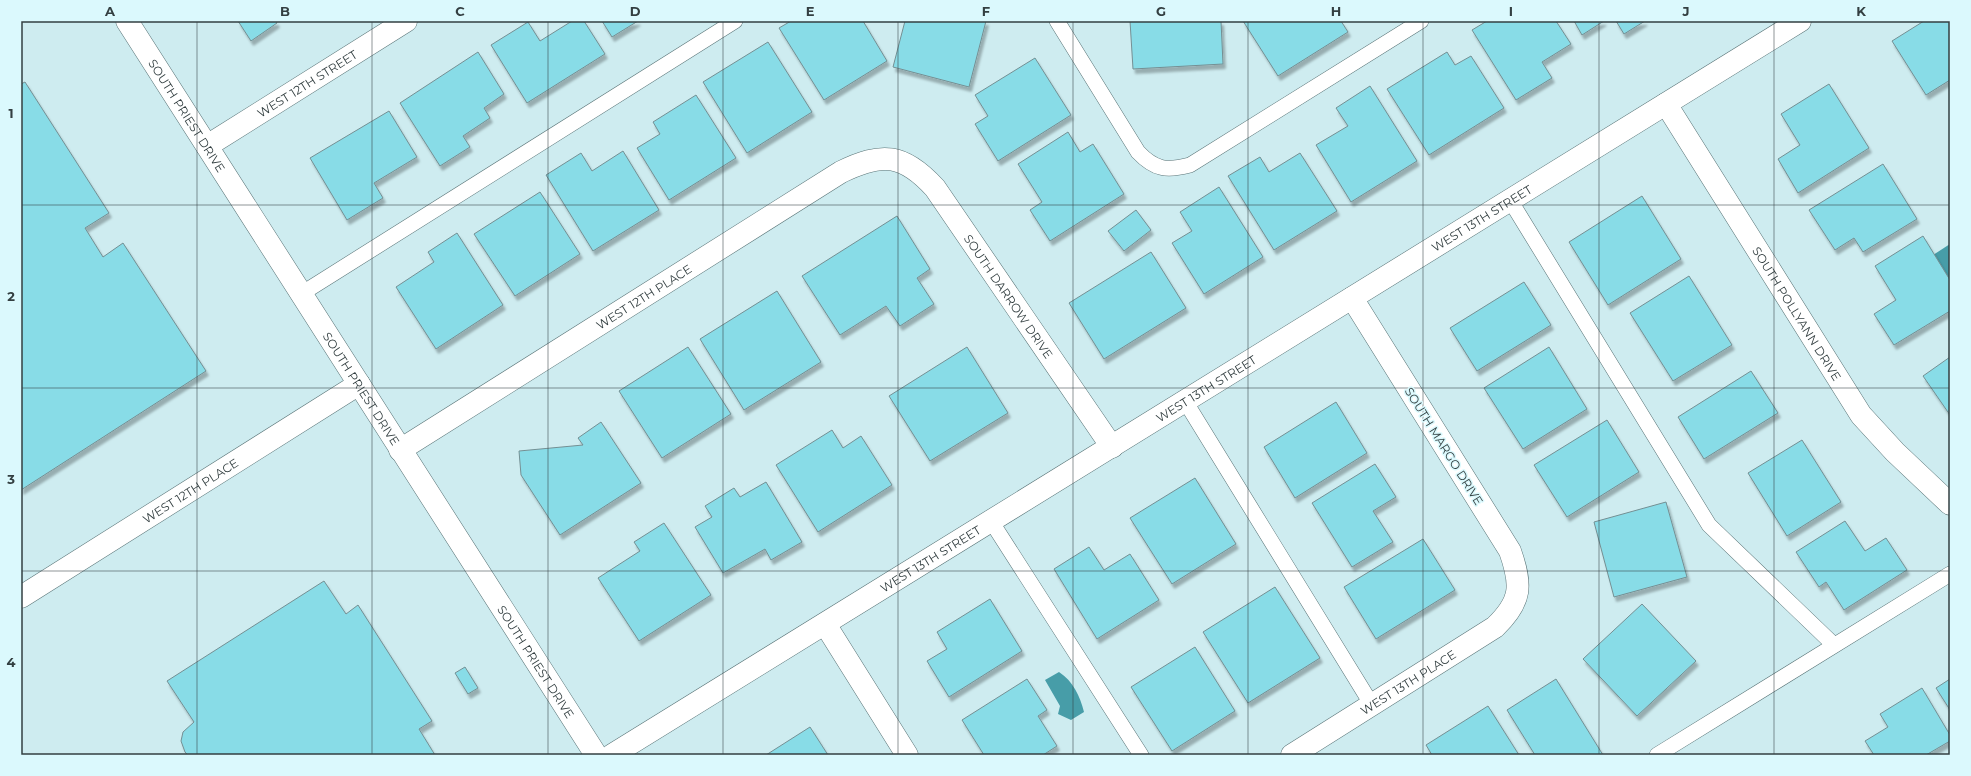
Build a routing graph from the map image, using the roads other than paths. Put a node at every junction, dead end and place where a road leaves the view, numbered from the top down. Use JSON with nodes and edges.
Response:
{"nodes":[{"id":1,"x":127,"y":21,"type":"edge"},
{"id":2,"x":406,"y":21,"type":"edge"},
{"id":3,"x":735,"y":21,"type":"edge"},
{"id":4,"x":1057,"y":21,"type":"edge"},
{"id":5,"x":1421,"y":21,"type":"edge"},
{"id":6,"x":1800,"y":21,"type":"edge"},
{"id":7,"x":1666,"y":104,"type":"junction"},
{"id":8,"x":207,"y":146,"type":"junction"},
{"id":9,"x":892,"y":159,"type":"joint"},
{"id":10,"x":1510,"y":200,"type":"junction"},
{"id":11,"x":301,"y":294,"type":"junction"},
{"id":12,"x":1352,"y":298,"type":"junction"},
{"id":13,"x":359,"y":384,"type":"junction"},
{"id":14,"x":1185,"y":401,"type":"junction"},
{"id":15,"x":1112,"y":447,"type":"junction"},
{"id":16,"x":400,"y":450,"type":"junction"},
{"id":17,"x":1950,"y":504,"type":"edge"},
{"id":18,"x":991,"y":521,"type":"junction"},
{"id":19,"x":1950,"y":574,"type":"edge"},
{"id":20,"x":21,"y":597,"type":"edge"},
{"id":21,"x":1516,"y":600,"type":"joint"},
{"id":22,"x":825,"y":624,"type":"junction"},
{"id":23,"x":1834,"y":645,"type":"junction"},
{"id":24,"x":1372,"y":705,"type":"junction"},
{"id":25,"x":596,"y":755,"type":"edge"},
{"id":26,"x":612,"y":755,"type":"edge"},
{"id":27,"x":907,"y":755,"type":"edge"},
{"id":28,"x":1141,"y":755,"type":"edge"},
{"id":29,"x":1292,"y":755,"type":"edge"},
{"id":30,"x":1657,"y":755,"type":"edge"}],
"edges":[{"from":1,"to":8,"type":"street","name":"SOUTH PRIEST DRIVE"},
{"from":2,"to":8,"type":"street","name":"WEST 12TH STREET"},
{"from":3,"to":11,"type":"lane"},
{"from":4,"to":5,"type":"lane"},
{"from":6,"to":7,"type":"street","name":"WEST 13TH STREET"},
{"from":7,"to":10,"type":"street","name":"WEST 13TH STREET"},
{"from":7,"to":17,"type":"street","name":"SOUTH POLLYANN DRIVE"},
{"from":8,"to":11,"type":"street","name":"SOUTH PRIEST DRIVE"},
{"from":9,"to":15,"type":"street","name":"SOUTH DARROW DRIVE"},
{"from":9,"to":16,"type":"street","name":"WEST 12TH PLACE"},
{"from":10,"to":12,"type":"street","name":"WEST 13TH STREET"},
{"from":10,"to":23,"type":"lane"},
{"from":11,"to":13,"type":"street","name":"SOUTH PRIEST DRIVE"},
{"from":12,"to":14,"type":"street","name":"WEST 13TH STREET"},
{"from":12,"to":21,"type":"street","name":"SOUTH MARGO DRIVE"},
{"from":13,"to":16,"type":"street","name":"SOUTH PRIEST DRIVE"},
{"from":13,"to":20,"type":"street","name":"WEST 12TH PLACE"},
{"from":14,"to":15,"type":"street","name":"WEST 13TH STREET"},
{"from":14,"to":24,"type":"lane"},
{"from":15,"to":18,"type":"street","name":"WEST 13TH STREET"},
{"from":16,"to":25,"type":"street","name":"SOUTH PRIEST DRIVE"},
{"from":18,"to":22,"type":"street","name":"WEST 13TH STREET"},
{"from":18,"to":28,"type":"lane"},
{"from":19,"to":23,"type":"lane"},
{"from":21,"to":24,"type":"street","name":"WEST 13TH PLACE"},
{"from":22,"to":26,"type":"street","name":"WEST 13TH STREET"},
{"from":22,"to":27,"type":"street"},
{"from":23,"to":30,"type":"lane"},
{"from":24,"to":29,"type":"street","name":"WEST 13TH PLACE"}]}
